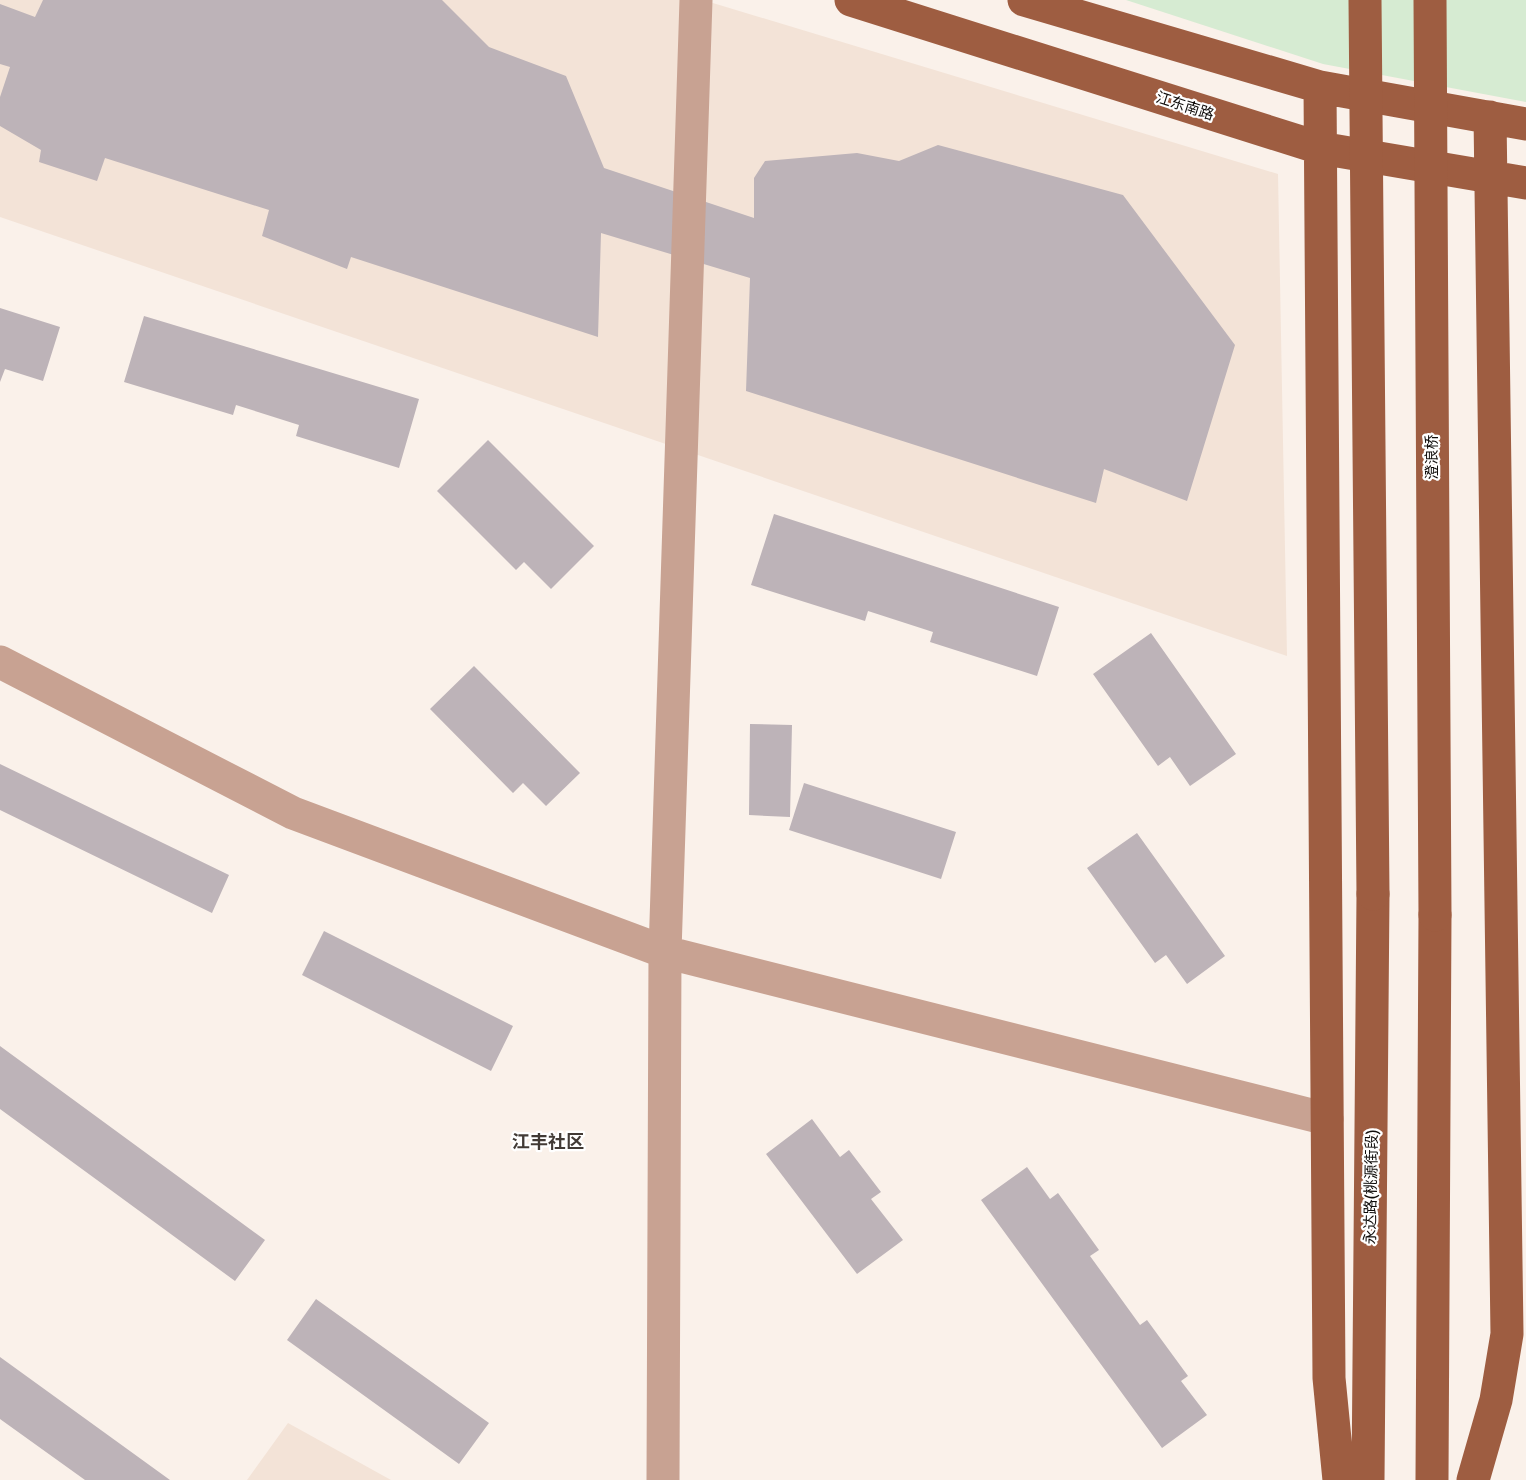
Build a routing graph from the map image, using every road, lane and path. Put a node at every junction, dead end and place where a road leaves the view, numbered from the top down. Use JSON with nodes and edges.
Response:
{"nodes":[{"id":1,"x":696,"y":0,"type":"edge"},
{"id":2,"x":851,"y":0,"type":"edge"},
{"id":3,"x":1024,"y":0,"type":"edge"},
{"id":4,"x":1365,"y":0,"type":"edge"},
{"id":5,"x":1430,"y":0,"type":"edge"},
{"id":6,"x":1320,"y":87,"type":"junction"},
{"id":7,"x":1490,"y":117,"type":"junction"},
{"id":8,"x":1526,"y":124,"type":"edge"},
{"id":9,"x":1320,"y":148,"type":"junction"},
{"id":10,"x":1491,"y":177,"type":"junction"},
{"id":11,"x":1526,"y":183,"type":"edge"},
{"id":12,"x":0,"y":662,"type":"edge"},
{"id":13,"x":665,"y":952,"type":"junction"},
{"id":14,"x":1327,"y":1119,"type":"junction"},
{"id":15,"x":663,"y":1480,"type":"edge"},
{"id":16,"x":1339,"y":1480,"type":"edge"},
{"id":17,"x":1368,"y":1480,"type":"edge"},
{"id":18,"x":1432,"y":1480,"type":"edge"},
{"id":19,"x":1473,"y":1480,"type":"edge"}],
"edges":[{"from":1,"to":13,"type":"street"},
{"from":2,"to":9,"type":"main road","name":"江东南路"},
{"from":3,"to":6,"type":"main road"},
{"from":4,"to":17,"type":"main road","name":"永达路(桃源街段)","bridge":true},
{"from":5,"to":18,"type":"main road","name":"澄浪桥","bridge":true},
{"from":6,"to":7,"type":"main road"},
{"from":6,"to":9,"type":"main road"},
{"from":7,"to":8,"type":"main road"},
{"from":7,"to":10,"type":"main road"},
{"from":9,"to":10,"type":"main road","name":"江东南路"},
{"from":9,"to":14,"type":"main road"},
{"from":10,"to":11,"type":"main road","name":"江东南路"},
{"from":10,"to":19,"type":"main road"},
{"from":12,"to":13,"type":"street"},
{"from":13,"to":14,"type":"street"},
{"from":13,"to":15,"type":"street"},
{"from":14,"to":16,"type":"main road"}]}
